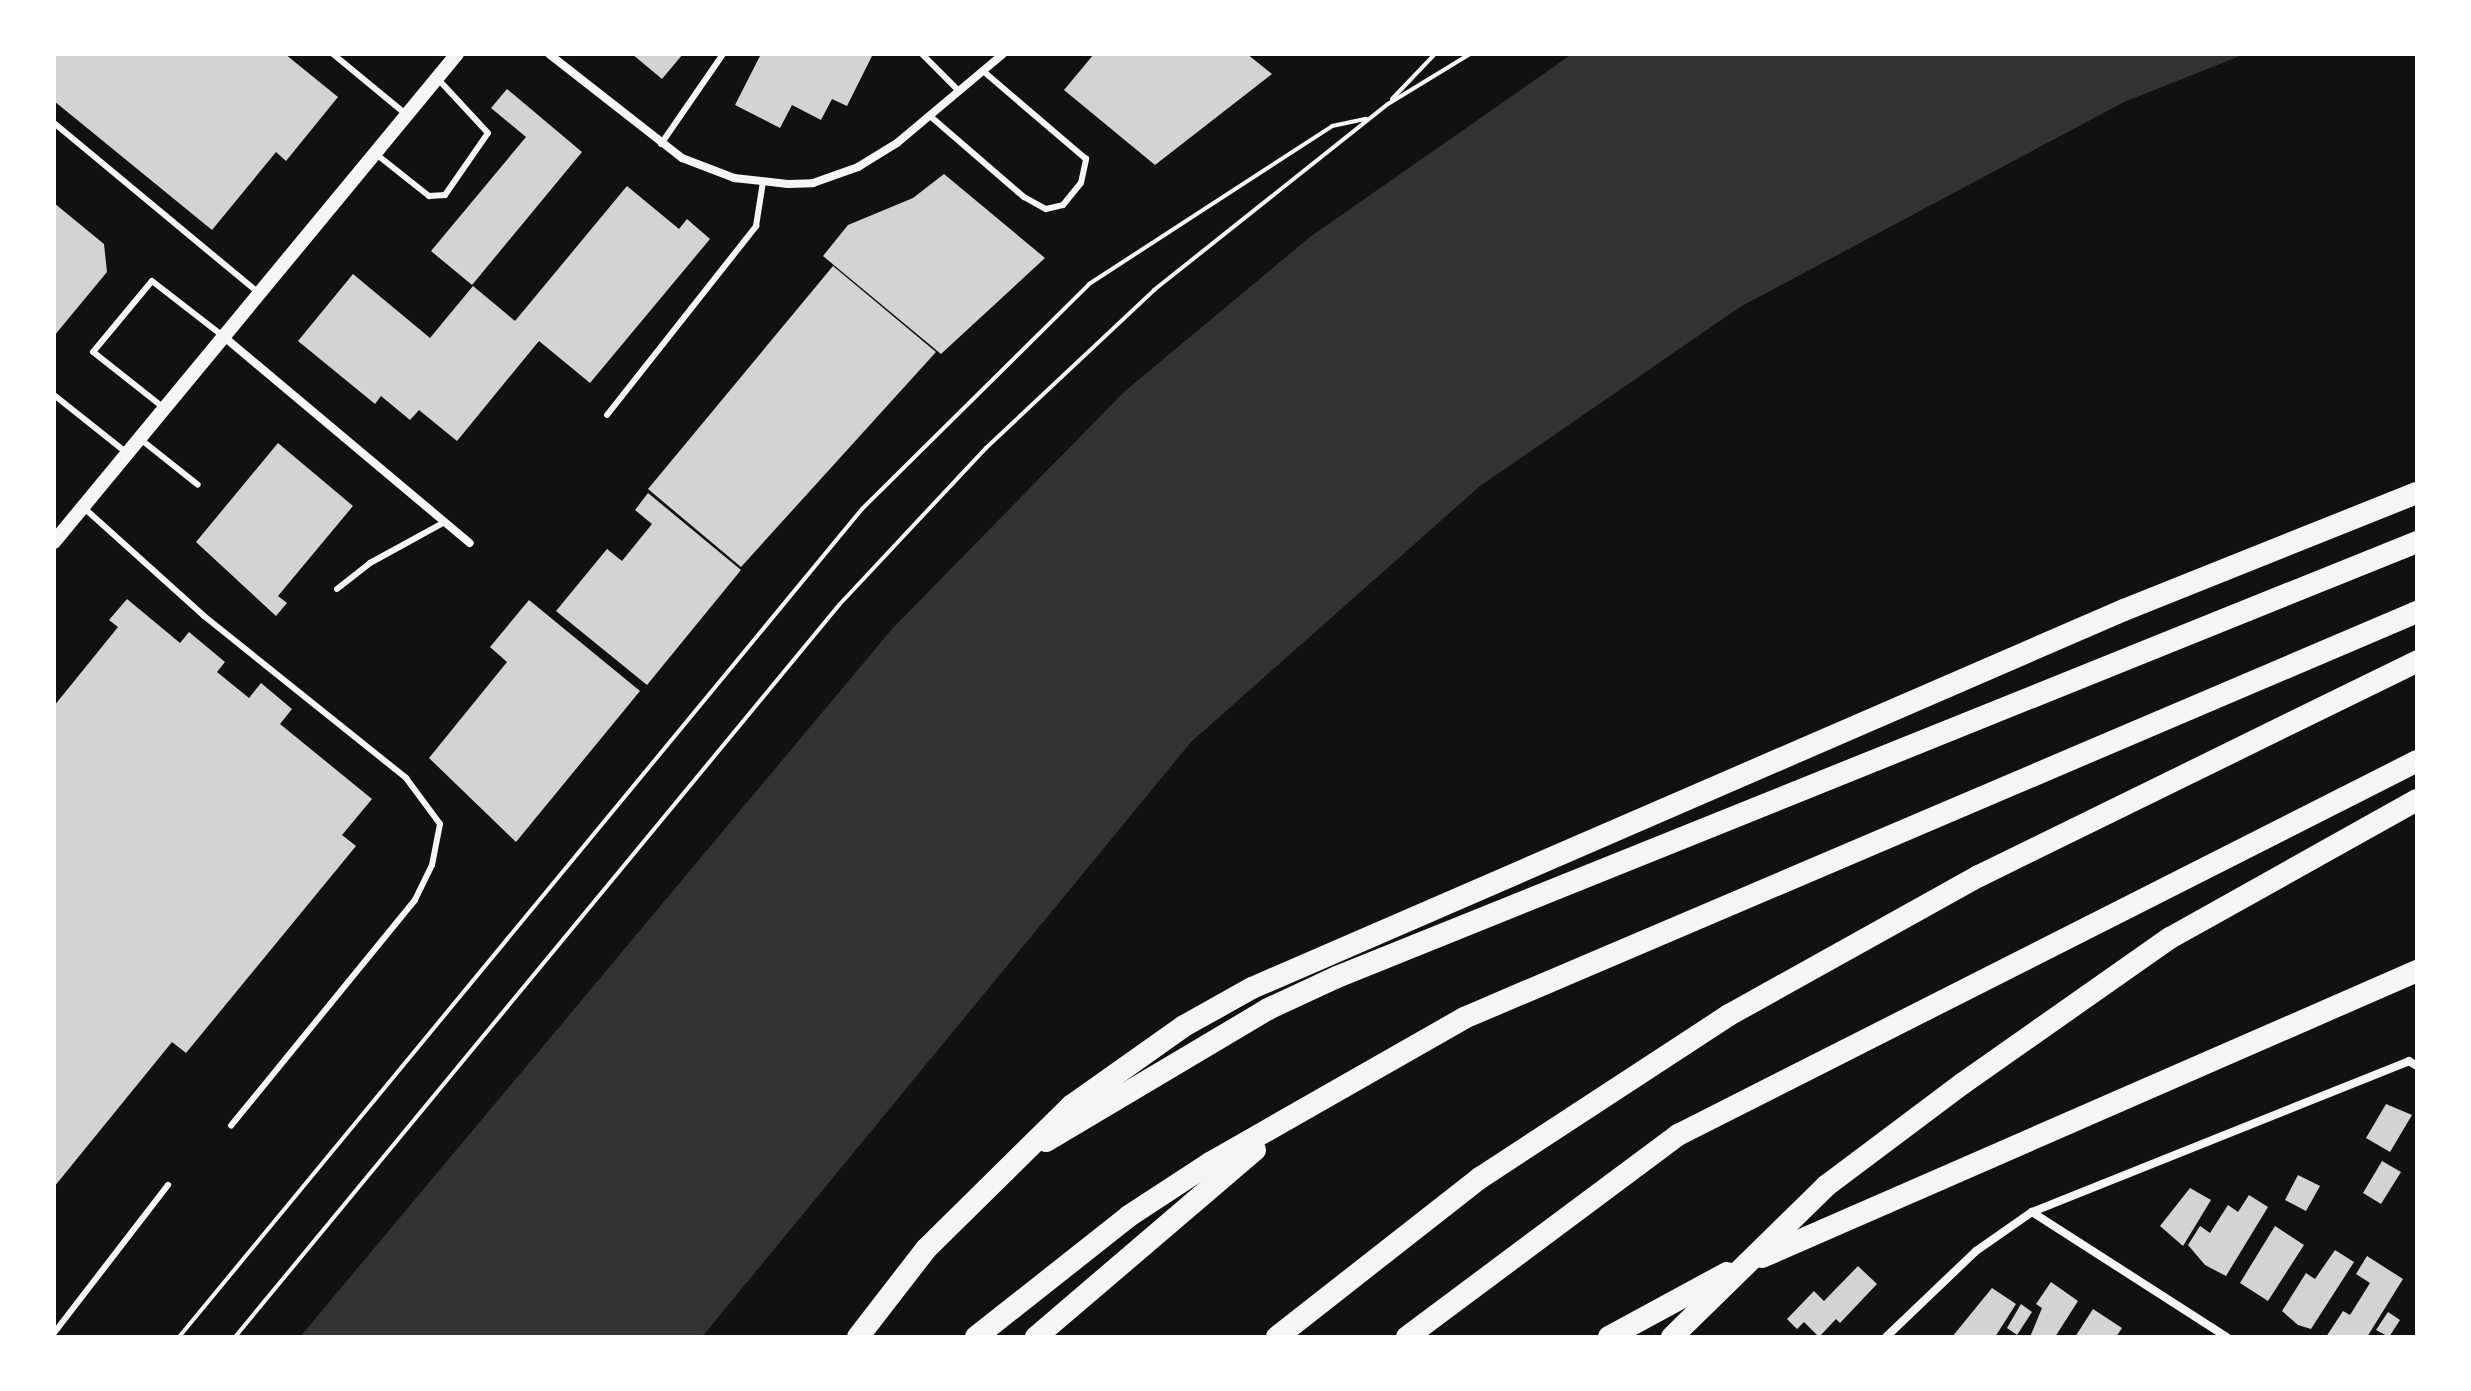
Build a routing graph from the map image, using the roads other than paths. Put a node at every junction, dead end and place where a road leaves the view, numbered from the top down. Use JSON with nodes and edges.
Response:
{"nodes":[{"id":1,"x":333,"y":54,"type":"edge"},
{"id":2,"x":457,"y":54,"type":"edge"},
{"id":3,"x":549,"y":54,"type":"edge"},
{"id":4,"x":723,"y":54,"type":"edge"},
{"id":5,"x":922,"y":54,"type":"edge"},
{"id":6,"x":1003,"y":54,"type":"edge"},
{"id":7,"x":983,"y":71,"type":"junction"},
{"id":8,"x":437,"y":78,"type":"junction"},
{"id":9,"x":959,"y":91,"type":"junction"},
{"id":10,"x":407,"y":115,"type":"junction"},
{"id":11,"x":930,"y":116,"type":"junction"},
{"id":12,"x":54,"y":123,"type":"edge"},
{"id":13,"x":661,"y":144,"type":"junction"},
{"id":14,"x":375,"y":153,"type":"junction"},
{"id":15,"x":763,"y":182,"type":"junction"},
{"id":16,"x":259,"y":293,"type":"junction"},
{"id":17,"x":223,"y":336,"type":"junction"},
{"id":18,"x":54,"y":395,"type":"edge"},
{"id":19,"x":164,"y":408,"type":"junction"},
{"id":20,"x":607,"y":415,"type":"dead end"},
{"id":21,"x":139,"y":438,"type":"junction"},
{"id":22,"x":127,"y":453,"type":"junction"},
{"id":23,"x":198,"y":485,"type":"dead end"},
{"id":24,"x":2417,"y":493,"type":"edge"},
{"id":25,"x":83,"y":507,"type":"junction"},
{"id":26,"x":445,"y":522,"type":"junction"},
{"id":27,"x":54,"y":542,"type":"edge"},
{"id":28,"x":2417,"y":542,"type":"edge"},
{"id":29,"x":470,"y":543,"type":"dead end"},
{"id":30,"x":337,"y":589,"type":"dead end"},
{"id":31,"x":2417,"y":612,"type":"edge"},
{"id":32,"x":2417,"y":661,"type":"edge"},
{"id":33,"x":2417,"y":761,"type":"edge"},
{"id":34,"x":2417,"y":800,"type":"edge"},
{"id":35,"x":2417,"y":971,"type":"edge"},
{"id":36,"x":2413,"y":1063,"type":"edge"},
{"id":37,"x":1299,"y":1113,"type":"junction"},
{"id":38,"x":231,"y":1126,"type":"dead end"},
{"id":39,"x":1019,"y":1158,"type":"junction"},
{"id":40,"x":168,"y":1185,"type":"dead end"},
{"id":41,"x":2032,"y":1212,"type":"junction"},
{"id":42,"x":1470,"y":1286,"type":"junction"},
{"id":43,"x":54,"y":1333,"type":"edge"},
{"id":44,"x":858,"y":1337,"type":"edge"},
{"id":45,"x":976,"y":1337,"type":"edge"},
{"id":46,"x":1036,"y":1337,"type":"edge"},
{"id":47,"x":1277,"y":1337,"type":"edge"},
{"id":48,"x":1407,"y":1337,"type":"edge"},
{"id":49,"x":1430,"y":1337,"type":"edge"},
{"id":50,"x":1609,"y":1337,"type":"edge"},
{"id":51,"x":1672,"y":1337,"type":"edge"},
{"id":52,"x":1886,"y":1337,"type":"edge"},
{"id":53,"x":2227,"y":1337,"type":"edge"}],
"edges":[{"from":1,"to":10,"type":"lane"},
{"from":2,"to":8,"type":"street"},
{"from":3,"to":13,"type":"street"},
{"from":4,"to":13,"type":"lane"},
{"from":5,"to":9,"type":"lane"},
{"from":6,"to":7,"type":"street"},
{"from":7,"to":9,"type":"street"},
{"from":7,"to":11,"type":"lane"},
{"from":8,"to":10,"type":"street"},
{"from":8,"to":14,"type":"lane"},
{"from":9,"to":11,"type":"street"},
{"from":10,"to":14,"type":"street"},
{"from":11,"to":15,"type":"street"},
{"from":12,"to":16,"type":"lane"},
{"from":13,"to":15,"type":"street"},
{"from":14,"to":16,"type":"street"},
{"from":15,"to":20,"type":"lane"},
{"from":16,"to":17,"type":"street"},
{"from":17,"to":19,"type":"street"},
{"from":17,"to":19,"type":"lane"},
{"from":17,"to":26,"type":"street"},
{"from":18,"to":22,"type":"lane"},
{"from":19,"to":21,"type":"street"},
{"from":21,"to":22,"type":"street"},
{"from":21,"to":23,"type":"lane"},
{"from":22,"to":25,"type":"street"},
{"from":24,"to":39,"type":"highway"},
{"from":25,"to":27,"type":"street"},
{"from":25,"to":38,"type":"lane"},
{"from":26,"to":29,"type":"street"},
{"from":26,"to":30,"type":"lane"},
{"from":28,"to":39,"type":"highway"},
{"from":31,"to":37,"type":"highway"},
{"from":32,"to":47,"type":"highway"},
{"from":33,"to":42,"type":"highway"},
{"from":34,"to":51,"type":"highway"},
{"from":35,"to":50,"type":"highway"},
{"from":36,"to":41,"type":"street"},
{"from":37,"to":45,"type":"highway"},
{"from":37,"to":46,"type":"highway"},
{"from":39,"to":44,"type":"highway"},
{"from":40,"to":43,"type":"lane"},
{"from":41,"to":52,"type":"street"},
{"from":41,"to":53,"type":"street"},
{"from":42,"to":48,"type":"highway"},
{"from":42,"to":49,"type":"highway"}]}
